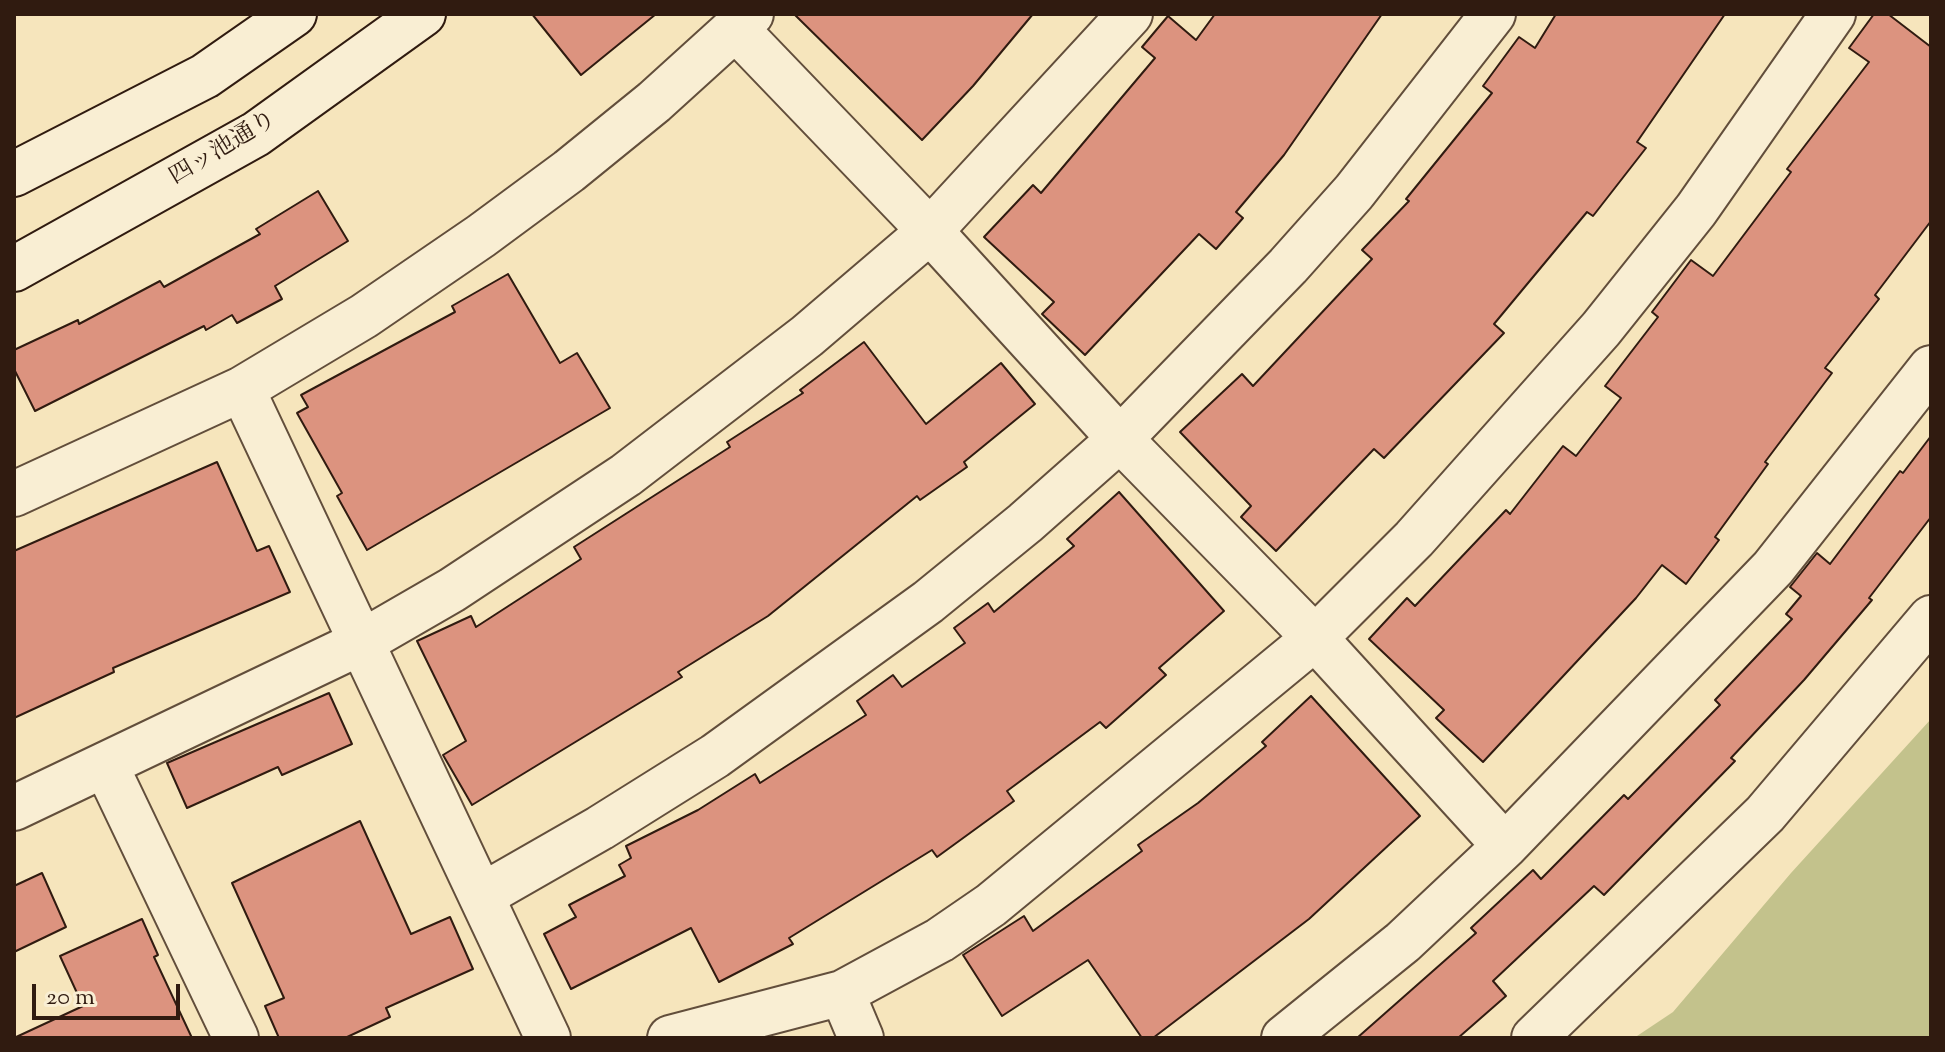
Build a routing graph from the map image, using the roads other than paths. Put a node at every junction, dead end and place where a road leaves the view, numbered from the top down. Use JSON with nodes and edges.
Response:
{"nodes":[{"id":1,"x":294,"y":14,"type":"edge"},
{"id":2,"x":423,"y":14,"type":"edge"},
{"id":3,"x":1130,"y":14,"type":"edge"},
{"id":4,"x":1493,"y":14,"type":"edge"},
{"id":5,"x":1833,"y":14,"type":"edge"},
{"id":6,"x":743,"y":22,"type":"edge"},
{"id":7,"x":14,"y":174,"type":"edge"},
{"id":8,"x":930,"y":231,"type":"junction"},
{"id":9,"x":14,"y":269,"type":"edge"},
{"id":10,"x":1931,"y":368,"type":"edge"},
{"id":11,"x":242,"y":389,"type":"junction"},
{"id":12,"x":1120,"y":439,"type":"junction"},
{"id":13,"x":14,"y":494,"type":"edge"},
{"id":14,"x":1931,"y":618,"type":"edge"},
{"id":15,"x":1315,"y":638,"type":"junction"},
{"id":16,"x":362,"y":642,"type":"junction"},
{"id":17,"x":106,"y":766,"type":"junction"},
{"id":18,"x":14,"y":808,"type":"edge"},
{"id":19,"x":1505,"y":846,"type":"junction"},
{"id":20,"x":483,"y":895,"type":"junction"},
{"id":21,"x":842,"y":993,"type":"junction"},
{"id":22,"x":236,"y":1038,"type":"edge"},
{"id":23,"x":548,"y":1038,"type":"edge"},
{"id":24,"x":670,"y":1038,"type":"edge"},
{"id":25,"x":861,"y":1038,"type":"edge"},
{"id":26,"x":1284,"y":1038,"type":"edge"},
{"id":27,"x":1534,"y":1038,"type":"edge"}],
"edges":[{"from":1,"to":7,"type":"street"},
{"from":2,"to":9,"type":"street","name":"四ッ池通り"},
{"from":3,"to":8,"type":"street"},
{"from":4,"to":12,"type":"street"},
{"from":5,"to":15,"type":"street"},
{"from":6,"to":8,"type":"street"},
{"from":6,"to":11,"type":"street"},
{"from":8,"to":12,"type":"street"},
{"from":8,"to":16,"type":"street"},
{"from":10,"to":19,"type":"street"},
{"from":11,"to":13,"type":"street"},
{"from":11,"to":16,"type":"street"},
{"from":12,"to":15,"type":"street"},
{"from":12,"to":20,"type":"street"},
{"from":14,"to":27,"type":"street"},
{"from":15,"to":19,"type":"street"},
{"from":15,"to":21,"type":"street"},
{"from":16,"to":17,"type":"street"},
{"from":16,"to":20,"type":"street"},
{"from":17,"to":18,"type":"street"},
{"from":17,"to":22,"type":"street"},
{"from":19,"to":26,"type":"street"},
{"from":20,"to":23,"type":"street"},
{"from":21,"to":24,"type":"street"},
{"from":21,"to":25,"type":"street"}]}
